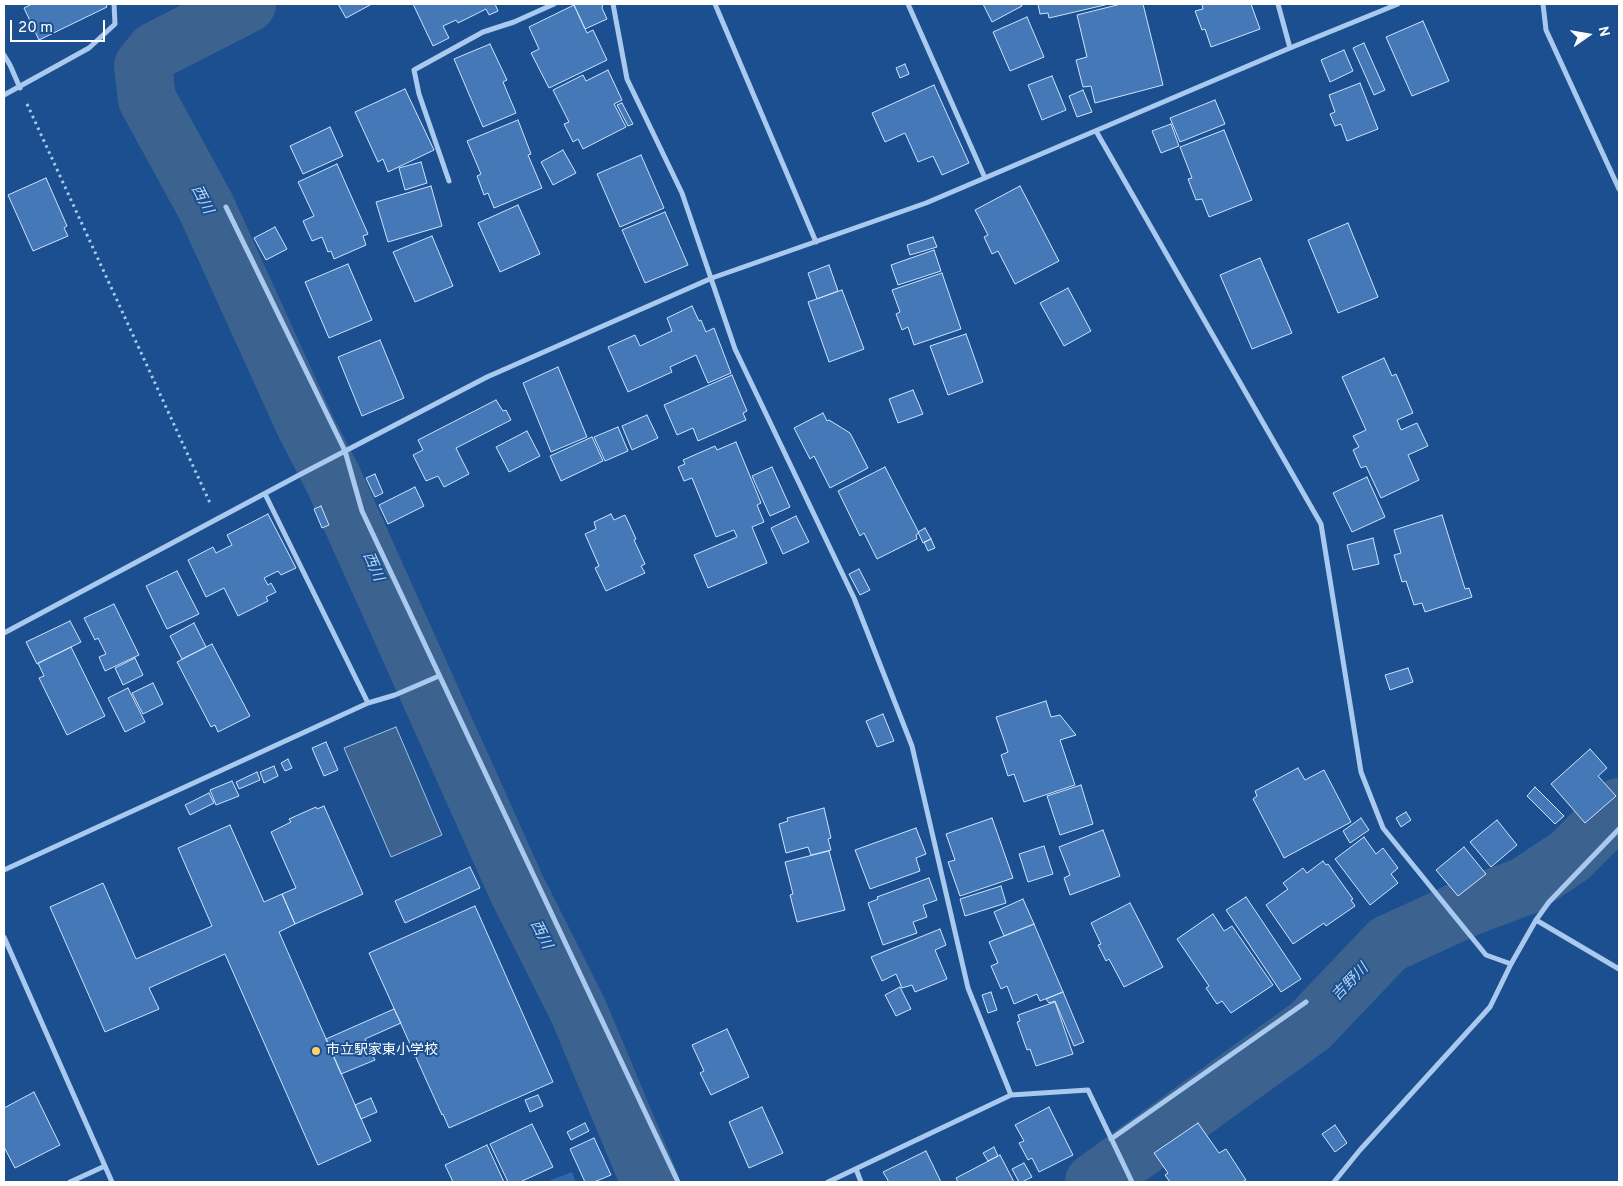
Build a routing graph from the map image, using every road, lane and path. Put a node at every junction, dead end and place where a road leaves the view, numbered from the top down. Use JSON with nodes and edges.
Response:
{"nodes":[{"id":1,"x":114,"y":4,"type":"edge"},
{"id":2,"x":554,"y":4,"type":"edge"},
{"id":3,"x":613,"y":4,"type":"edge"},
{"id":4,"x":715,"y":4,"type":"edge"},
{"id":5,"x":908,"y":4,"type":"edge"},
{"id":6,"x":1278,"y":4,"type":"edge"},
{"id":7,"x":1398,"y":4,"type":"edge"},
{"id":8,"x":1542,"y":4,"type":"edge"},
{"id":9,"x":1290,"y":48,"type":"junction"},
{"id":10,"x":4,"y":55,"type":"edge"},
{"id":11,"x":20,"y":88,"type":"junction"},
{"id":12,"x":4,"y":95,"type":"edge"},
{"id":13,"x":1096,"y":131,"type":"junction"},
{"id":14,"x":985,"y":178,"type":"junction"},
{"id":15,"x":449,"y":181,"type":"dead end"},
{"id":16,"x":1619,"y":189,"type":"edge"},
{"id":17,"x":226,"y":207,"type":"dead end"},
{"id":18,"x":816,"y":242,"type":"junction"},
{"id":19,"x":712,"y":278,"type":"junction"},
{"id":20,"x":345,"y":451,"type":"junction"},
{"id":21,"x":265,"y":494,"type":"junction"},
{"id":22,"x":217,"y":519,"type":"junction"},
{"id":23,"x":4,"y":633,"type":"edge"},
{"id":24,"x":439,"y":676,"type":"junction"},
{"id":25,"x":368,"y":703,"type":"junction"},
{"id":26,"x":1619,"y":829,"type":"edge"},
{"id":27,"x":4,"y":870,"type":"edge"},
{"id":28,"x":1536,"y":920,"type":"junction"},
{"id":29,"x":4,"y":937,"type":"edge"},
{"id":30,"x":1511,"y":964,"type":"junction"},
{"id":31,"x":1619,"y":969,"type":"edge"},
{"id":32,"x":1306,"y":1002,"type":"dead end"},
{"id":33,"x":1011,"y":1095,"type":"junction"},
{"id":34,"x":1111,"y":1139,"type":"junction"},
{"id":35,"x":105,"y":1166,"type":"junction"},
{"id":36,"x":856,"y":1169,"type":"junction"},
{"id":37,"x":70,"y":1182,"type":"edge"},
{"id":38,"x":112,"y":1182,"type":"edge"},
{"id":39,"x":678,"y":1182,"type":"edge"},
{"id":40,"x":828,"y":1182,"type":"edge"},
{"id":41,"x":862,"y":1182,"type":"edge"},
{"id":42,"x":1132,"y":1182,"type":"edge"},
{"id":43,"x":1334,"y":1182,"type":"edge"}],
"edges":[{"from":1,"to":11,"type":"street"},
{"from":2,"to":15,"type":"street"},
{"from":3,"to":19,"type":"street"},
{"from":4,"to":18,"type":"street"},
{"from":5,"to":14,"type":"street"},
{"from":6,"to":9,"type":"street"},
{"from":7,"to":9,"type":"street"},
{"from":8,"to":16,"type":"street"},
{"from":9,"to":13,"type":"street"},
{"from":10,"to":11,"type":"street"},
{"from":11,"to":12,"type":"street"},
{"from":11,"to":22,"type":"path"},
{"from":13,"to":14,"type":"street"},
{"from":13,"to":30,"type":"street"},
{"from":14,"to":18,"type":"street"},
{"from":17,"to":20,"type":"street"},
{"from":18,"to":19,"type":"street"},
{"from":19,"to":20,"type":"street"},
{"from":19,"to":33,"type":"street"},
{"from":20,"to":21,"type":"street"},
{"from":20,"to":24,"type":"street"},
{"from":21,"to":22,"type":"street"},
{"from":21,"to":25,"type":"street"},
{"from":22,"to":23,"type":"street"},
{"from":24,"to":25,"type":"street"},
{"from":24,"to":39,"type":"street"},
{"from":25,"to":27,"type":"street"},
{"from":26,"to":28,"type":"street"},
{"from":28,"to":30,"type":"street"},
{"from":28,"to":31,"type":"street"},
{"from":29,"to":35,"type":"street"},
{"from":30,"to":43,"type":"street"},
{"from":32,"to":34,"type":"street"},
{"from":33,"to":34,"type":"street"},
{"from":33,"to":36,"type":"street"},
{"from":34,"to":42,"type":"street"},
{"from":35,"to":37,"type":"street"},
{"from":35,"to":38,"type":"street"},
{"from":36,"to":40,"type":"street"},
{"from":36,"to":41,"type":"street"}]}
